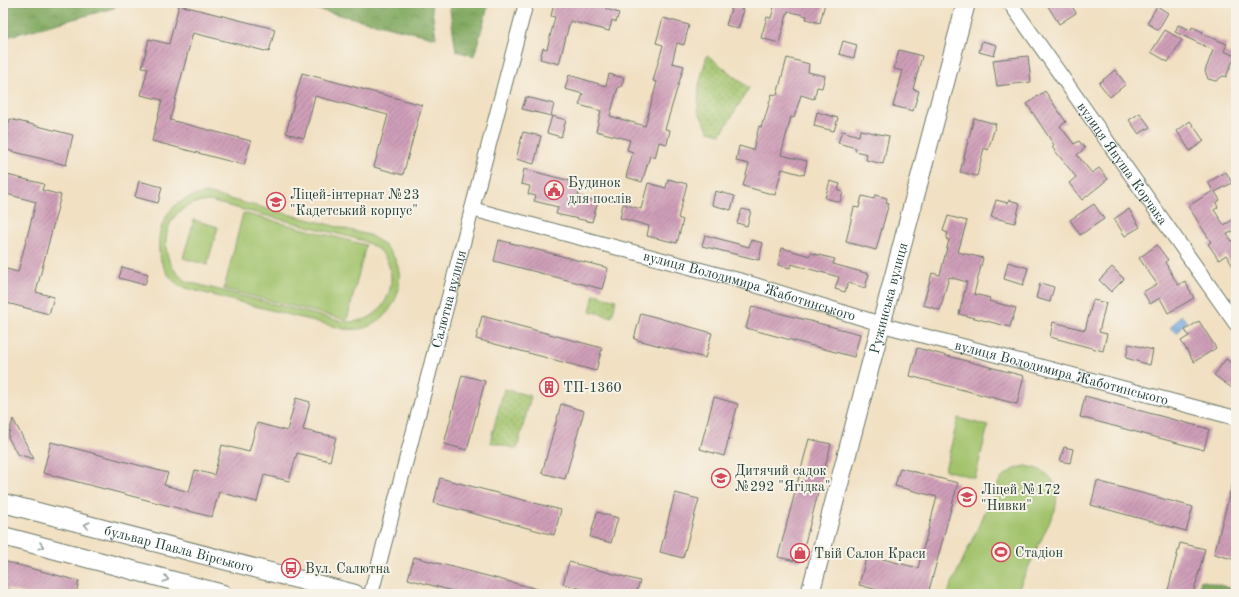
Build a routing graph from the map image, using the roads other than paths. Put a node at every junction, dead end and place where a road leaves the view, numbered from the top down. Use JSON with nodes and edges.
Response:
{"nodes":[{"id":1,"x":526,"y":3,"type":"edge"},
{"id":2,"x":966,"y":3,"type":"edge"},
{"id":3,"x":1010,"y":3,"type":"edge"},
{"id":4,"x":472,"y":209,"type":"junction"},
{"id":5,"x":881,"y":324,"type":"junction"},
{"id":6,"x":1236,"y":324,"type":"edge"},
{"id":7,"x":1236,"y":418,"type":"edge"},
{"id":8,"x":3,"y":503,"type":"edge"},
{"id":9,"x":3,"y":536,"type":"edge"},
{"id":10,"x":223,"y":594,"type":"edge"},
{"id":11,"x":355,"y":594,"type":"edge"},
{"id":12,"x":371,"y":594,"type":"edge"},
{"id":13,"x":810,"y":594,"type":"edge"}],
"edges":[{"from":1,"to":4,"type":"street","name":"Салютна вулиця"},
{"from":2,"to":5,"type":"street","name":"Ружинська вулиця"},
{"from":3,"to":6,"type":"street","name":"вулиця Януша Корчака"},
{"from":4,"to":5,"type":"street","name":"вулиця Володимира Жаботинського"},
{"from":4,"to":12,"type":"street","name":"Салютна вулиця"},
{"from":5,"to":7,"type":"street","name":"вулиця Володимира Жаботинського"},
{"from":5,"to":13,"type":"street","name":"Ружинська вулиця"},
{"from":11,"to":8,"type":"street","name":"бульвар Павла Вірського","one_way":true},
{"from":9,"to":10,"type":"street","one_way":true}]}
